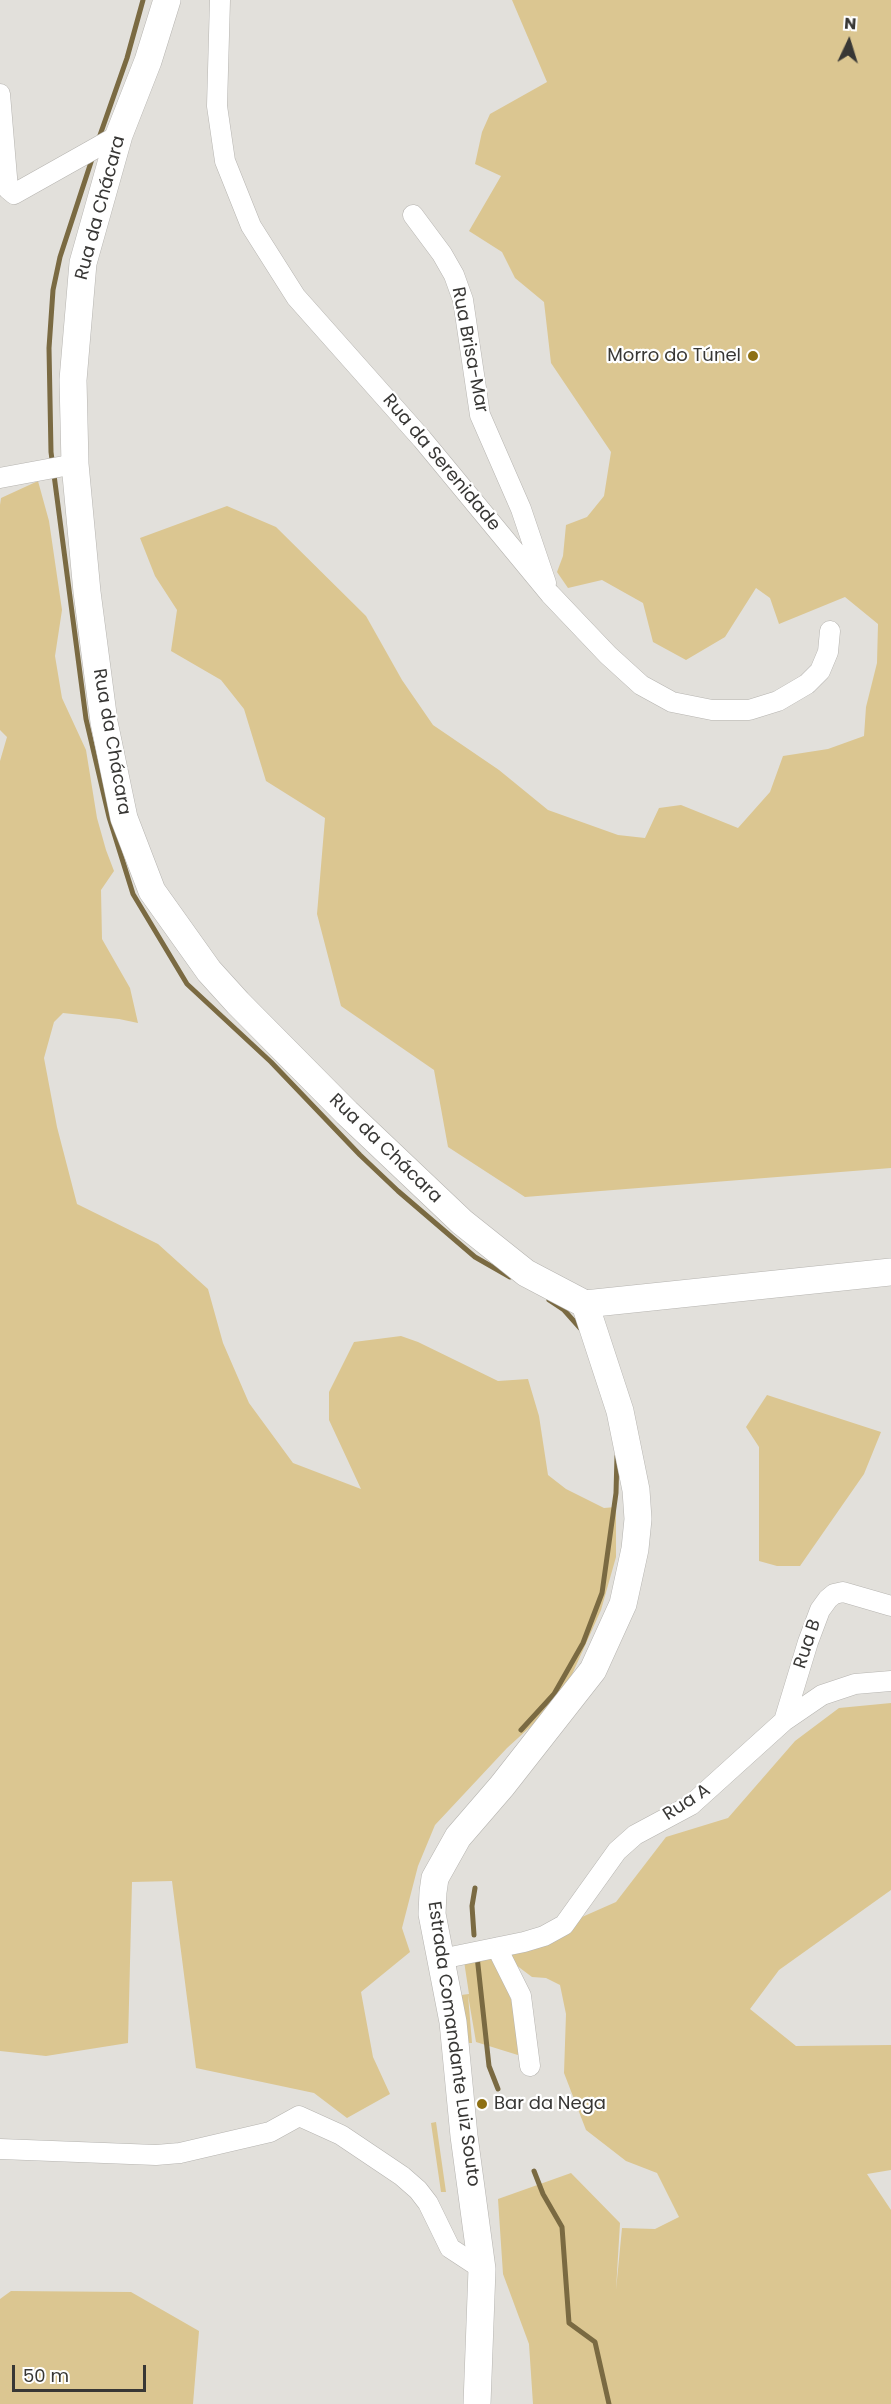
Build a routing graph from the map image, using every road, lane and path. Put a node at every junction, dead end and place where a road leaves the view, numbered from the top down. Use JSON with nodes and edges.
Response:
{"nodes":[{"id":1,"x":167,"y":0,"type":"edge"},
{"id":2,"x":220,"y":0,"type":"edge"},
{"id":3,"x":0,"y":94,"type":"edge"},
{"id":4,"x":119,"y":135,"type":"junction"},
{"id":5,"x":5,"y":196,"type":"edge"},
{"id":6,"x":413,"y":215,"type":"dead end"},
{"id":7,"x":75,"y":464,"type":"junction"},
{"id":8,"x":0,"y":478,"type":"edge"},
{"id":9,"x":550,"y":594,"type":"junction"},
{"id":10,"x":830,"y":631,"type":"dead end"},
{"id":11,"x":891,"y":1272,"type":"edge"},
{"id":12,"x":585,"y":1304,"type":"junction"},
{"id":13,"x":891,"y":1606,"type":"edge"},
{"id":14,"x":891,"y":1681,"type":"edge"},
{"id":15,"x":784,"y":1721,"type":"junction"},
{"id":16,"x":500,"y":1947,"type":"junction"},
{"id":17,"x":441,"y":1959,"type":"junction"},
{"id":18,"x":530,"y":2066,"type":"dead end"},
{"id":19,"x":0,"y":2149,"type":"edge"},
{"id":20,"x":482,"y":2269,"type":"junction"},
{"id":21,"x":477,"y":2404,"type":"edge"}],
"edges":[{"from":1,"to":4,"type":"street","name":"Rua da Chácara"},
{"from":2,"to":9,"type":"street","name":"Rua da Serenidade"},
{"from":3,"to":5,"type":"street"},
{"from":4,"to":5,"type":"street"},
{"from":4,"to":7,"type":"street","name":"Rua da Chácara"},
{"from":6,"to":9,"type":"street","name":"Rua Brisa-Mar"},
{"from":7,"to":8,"type":"street"},
{"from":7,"to":12,"type":"street","name":"Rua da Chácara"},
{"from":9,"to":10,"type":"street","name":"Rua da Serenidade"},
{"from":11,"to":12,"type":"street"},
{"from":12,"to":17,"type":"street","name":"Estrada Comandante Luiz Souto"},
{"from":13,"to":15,"type":"street","name":"Rua B"},
{"from":14,"to":15,"type":"street","name":"Rua A"},
{"from":15,"to":16,"type":"street","name":"Rua A"},
{"from":16,"to":17,"type":"street","name":"Rua A"},
{"from":16,"to":18,"type":"street"},
{"from":17,"to":20,"type":"street","name":"Estrada Comandante Luiz Souto"},
{"from":19,"to":20,"type":"street"},
{"from":20,"to":21,"type":"street","name":"Estrada Comandante Luiz Souto"}]}
